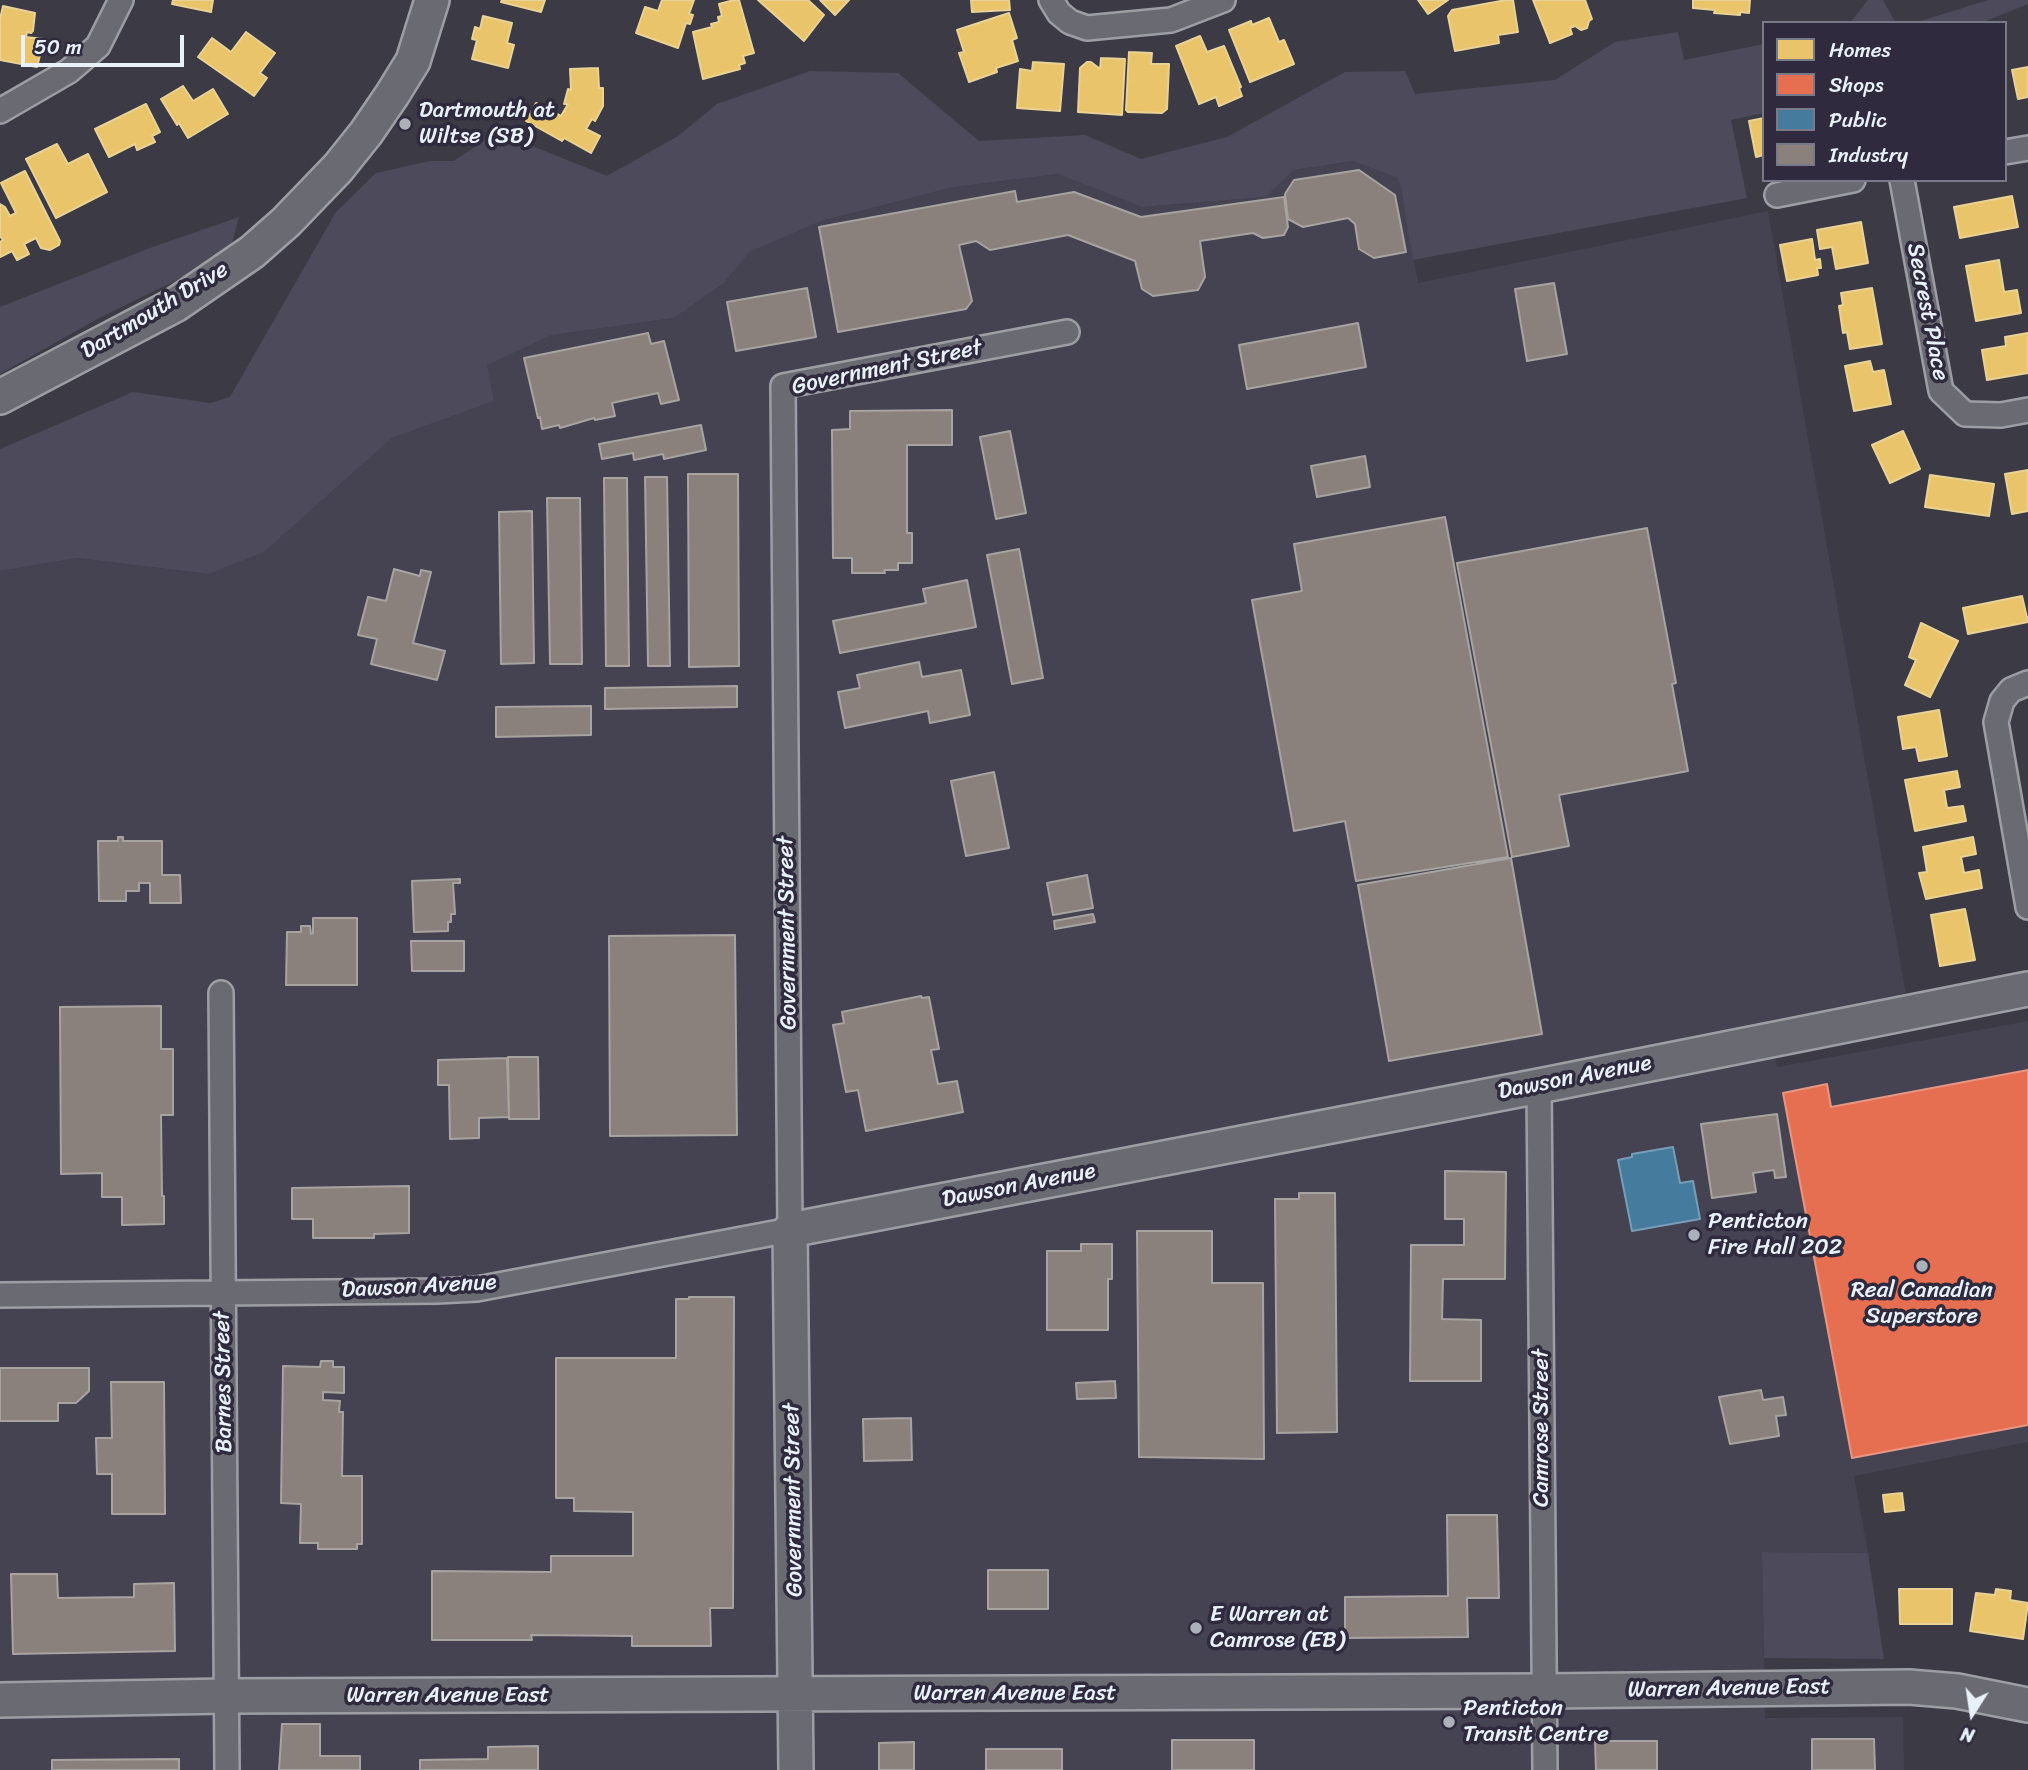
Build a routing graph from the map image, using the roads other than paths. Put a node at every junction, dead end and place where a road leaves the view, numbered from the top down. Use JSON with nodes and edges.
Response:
{"nodes":[{"id":1,"x":121,"y":0,"type":"edge"},
{"id":2,"x":432,"y":0,"type":"edge"},
{"id":3,"x":1051,"y":0,"type":"edge"},
{"id":4,"x":1223,"y":0,"type":"edge"},
{"id":5,"x":0,"y":111,"type":"edge"},
{"id":6,"x":2028,"y":148,"type":"edge"},
{"id":7,"x":2007,"y":152,"type":"edge"},
{"id":8,"x":1843,"y":182,"type":"edge"},
{"id":9,"x":1902,"y":182,"type":"edge"},
{"id":10,"x":1777,"y":195,"type":"dead end"},
{"id":11,"x":1068,"y":332,"type":"dead end"},
{"id":12,"x":0,"y":397,"type":"edge"},
{"id":13,"x":2028,"y":410,"type":"edge"},
{"id":14,"x":2028,"y":683,"type":"edge"},
{"id":15,"x":2028,"y":907,"type":"edge"},
{"id":16,"x":2028,"y":989,"type":"edge"},
{"id":17,"x":220,"y":993,"type":"dead end"},
{"id":18,"x":1538,"y":1086,"type":"junction"},
{"id":19,"x":790,"y":1230,"type":"junction"},
{"id":20,"x":223,"y":1292,"type":"junction"},
{"id":21,"x":0,"y":1295,"type":"edge"},
{"id":22,"x":1544,"y":1691,"type":"junction"},
{"id":23,"x":796,"y":1695,"type":"junction"},
{"id":24,"x":226,"y":1696,"type":"junction"},
{"id":25,"x":0,"y":1700,"type":"edge"},
{"id":26,"x":2028,"y":1705,"type":"edge"},
{"id":27,"x":227,"y":1770,"type":"edge"},
{"id":28,"x":796,"y":1770,"type":"edge"},
{"id":29,"x":1545,"y":1770,"type":"edge"}],
"edges":[{"from":1,"to":5,"type":"street"},
{"from":2,"to":12,"type":"street","name":"Dartmouth Drive"},
{"from":3,"to":4,"type":"street"},
{"from":6,"to":7,"type":"street"},
{"from":8,"to":10,"type":"street"},
{"from":9,"to":13,"type":"street","name":"Secrest Place"},
{"from":11,"to":19,"type":"street","name":"Government Street"},
{"from":14,"to":15,"type":"street"},
{"from":16,"to":18,"type":"street","name":"Dawson Avenue"},
{"from":17,"to":20,"type":"street","name":"Barnes Street"},
{"from":18,"to":19,"type":"street","name":"Dawson Avenue"},
{"from":18,"to":22,"type":"street","name":"Camrose Street"},
{"from":19,"to":20,"type":"street","name":"Dawson Avenue"},
{"from":19,"to":23,"type":"street","name":"Government Street"},
{"from":20,"to":21,"type":"street","name":"Dawson Avenue"},
{"from":20,"to":24,"type":"street","name":"Barnes Street"},
{"from":22,"to":23,"type":"street","name":"Warren Avenue East"},
{"from":22,"to":26,"type":"street","name":"Warren Avenue East"},
{"from":22,"to":29,"type":"street","name":"Camrose Street"},
{"from":23,"to":24,"type":"street","name":"Warren Avenue East"},
{"from":23,"to":28,"type":"street","name":"Government Street"},
{"from":24,"to":25,"type":"street","name":"Warren Avenue East"},
{"from":24,"to":27,"type":"street","name":"Barnes Street"}]}
